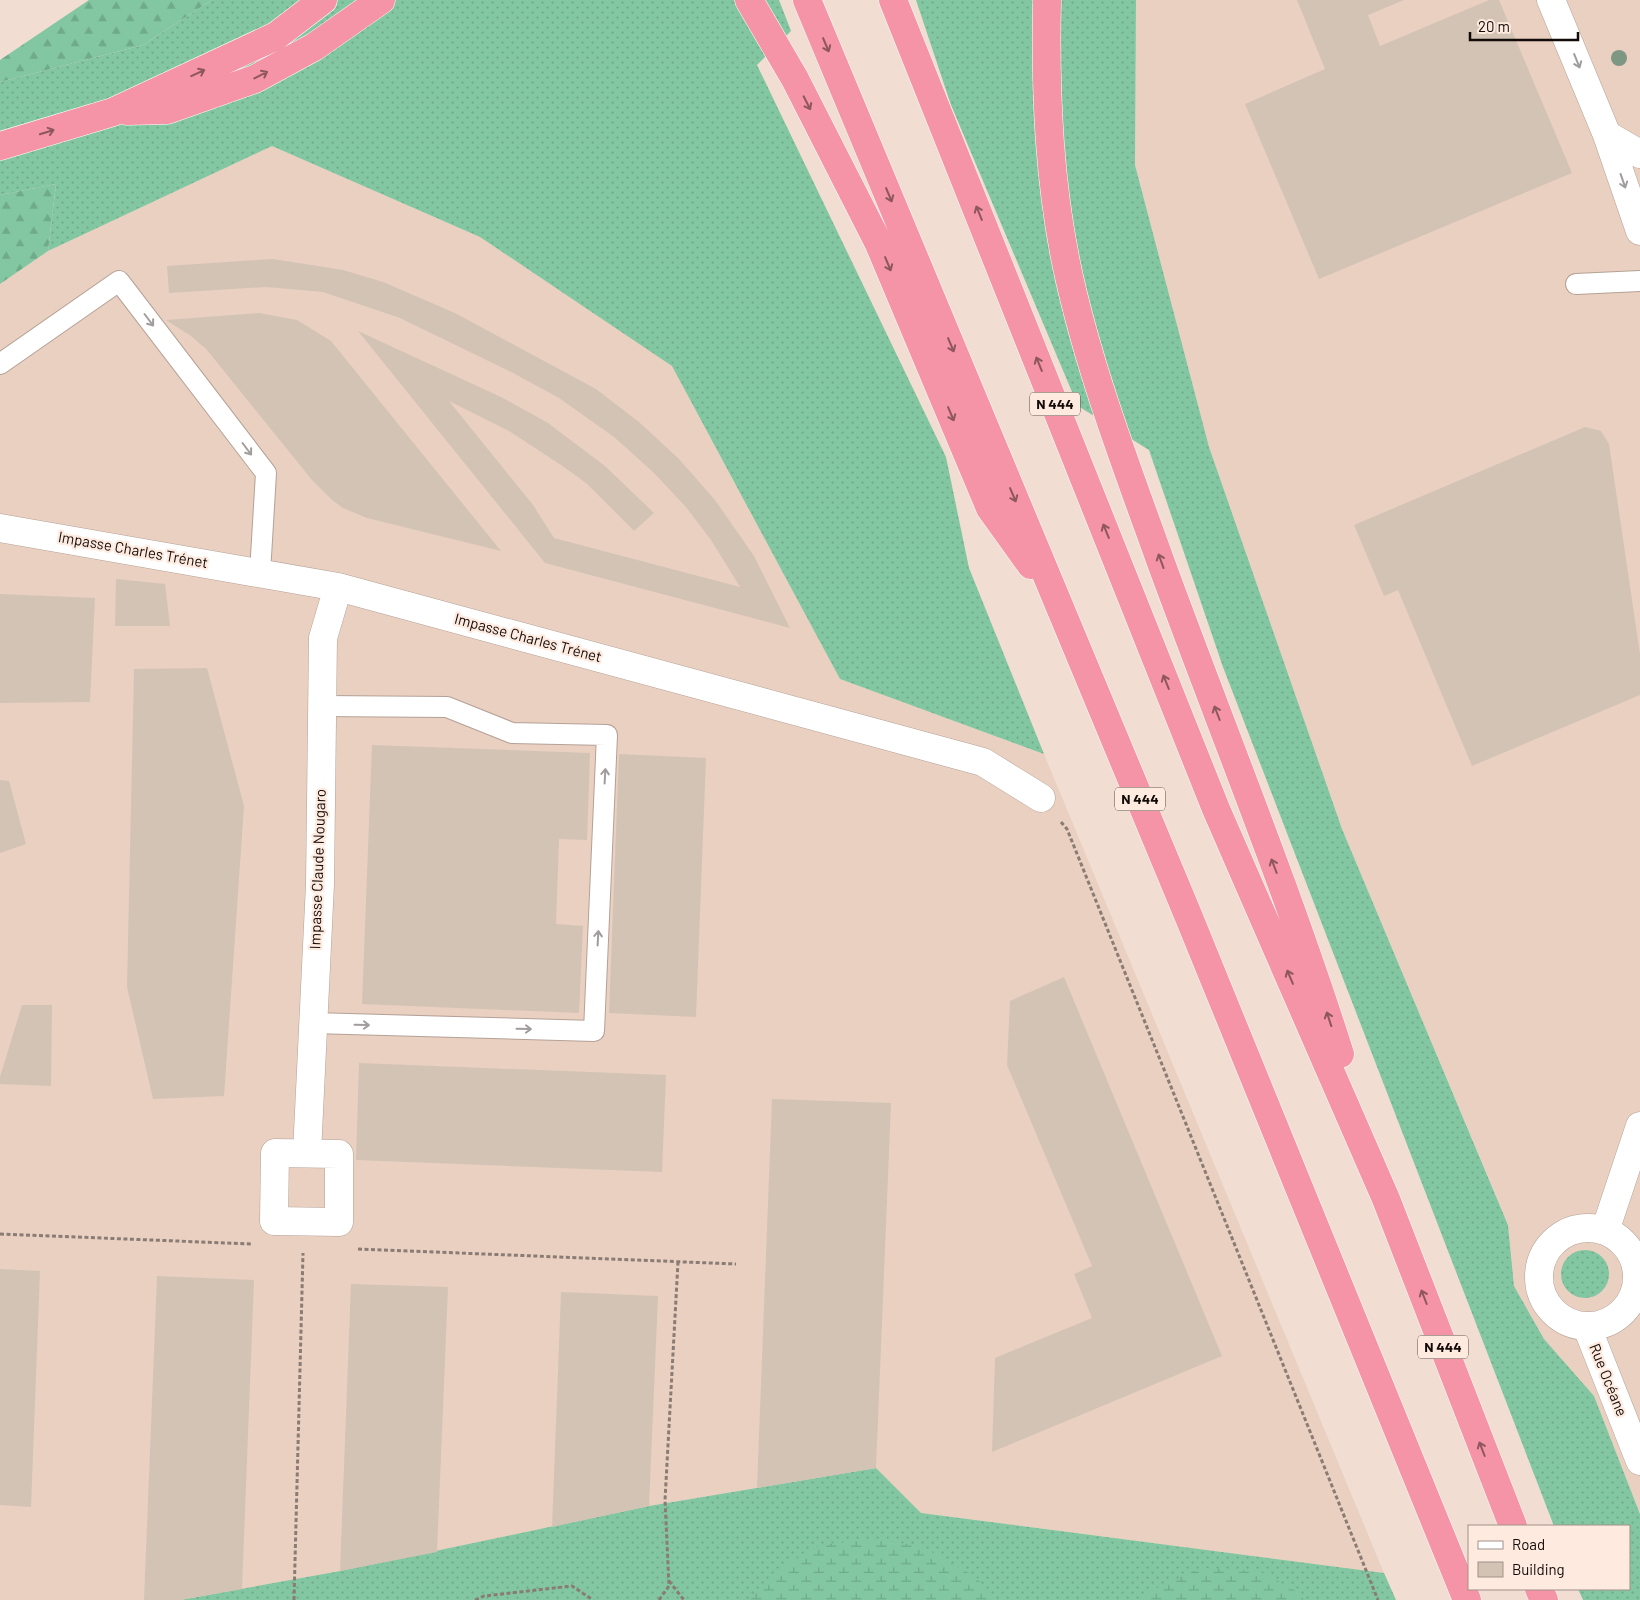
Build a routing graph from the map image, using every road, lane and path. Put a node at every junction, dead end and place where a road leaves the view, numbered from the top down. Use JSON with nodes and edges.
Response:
{"nodes":[{"id":1,"x":323,"y":0,"type":"edge"},
{"id":2,"x":381,"y":0,"type":"edge"},
{"id":3,"x":749,"y":0,"type":"edge"},
{"id":4,"x":807,"y":0,"type":"edge"},
{"id":5,"x":893,"y":0,"type":"edge"},
{"id":6,"x":1047,"y":0,"type":"edge"},
{"id":7,"x":1551,"y":0,"type":"edge"},
{"id":8,"x":113,"y":112,"type":"junction"},
{"id":9,"x":1607,"y":134,"type":"junction"},
{"id":10,"x":0,"y":146,"type":"edge"},
{"id":11,"x":1640,"y":154,"type":"edge"},
{"id":12,"x":1640,"y":231,"type":"edge"},
{"id":13,"x":1640,"y":281,"type":"edge"},
{"id":14,"x":1576,"y":284,"type":"dead end"},
{"id":15,"x":0,"y":364,"type":"edge"},
{"id":16,"x":0,"y":528,"type":"edge"},
{"id":17,"x":260,"y":572,"type":"junction"},
{"id":18,"x":338,"y":587,"type":"junction"},
{"id":19,"x":1058,"y":604,"type":"junction"},
{"id":20,"x":322,"y":706,"type":"junction"},
{"id":21,"x":1041,"y":798,"type":"joint"},
{"id":22,"x":313,"y":1023,"type":"junction"},
{"id":23,"x":1640,"y":1126,"type":"edge"},
{"id":24,"x":307,"y":1153,"type":"junction"},
{"id":25,"x":1386,"y":1198,"type":"junction"},
{"id":26,"x":304,"y":1222,"type":"junction"},
{"id":27,"x":1605,"y":1231,"type":"junction"},
{"id":28,"x":0,"y":1234,"type":"edge"},
{"id":29,"x":254,"y":1244,"type":"dead end"},
{"id":30,"x":353,"y":1248,"type":"dead end"},
{"id":31,"x":678,"y":1262,"type":"junction"},
{"id":32,"x":736,"y":1264,"type":"dead end"},
{"id":33,"x":1637,"y":1297,"type":"edge"},
{"id":34,"x":1587,"y":1327,"type":"junction"},
{"id":35,"x":1640,"y":1461,"type":"edge"},
{"id":36,"x":1513,"y":1525,"type":"edge"},
{"id":37,"x":669,"y":1580,"type":"junction"},
{"id":38,"x":294,"y":1600,"type":"edge"},
{"id":39,"x":475,"y":1600,"type":"edge"},
{"id":40,"x":593,"y":1600,"type":"edge"},
{"id":41,"x":659,"y":1600,"type":"edge"},
{"id":42,"x":684,"y":1600,"type":"edge"},
{"id":43,"x":1378,"y":1600,"type":"edge"},
{"id":44,"x":1467,"y":1600,"type":"edge"}],
"edges":[{"from":8,"to":1,"type":"highway","one_way":true},
{"from":8,"to":2,"type":"highway","one_way":true},
{"from":3,"to":19,"type":"highway","one_way":true},
{"from":4,"to":19,"type":"highway","number":"N 444","one_way":true},
{"from":25,"to":5,"type":"highway","number":"N 444","one_way":true},
{"from":25,"to":6,"type":"highway","one_way":true},
{"from":7,"to":9,"type":"street","one_way":true},
{"from":10,"to":8,"type":"highway","one_way":true},
{"from":9,"to":11,"type":"street"},
{"from":9,"to":12,"type":"street","one_way":true},
{"from":13,"to":14,"type":"lane"},
{"from":15,"to":17,"type":"lane","one_way":true},
{"from":16,"to":17,"type":"street","name":"Impasse Charles Trénet"},
{"from":17,"to":18,"type":"street","name":"Impasse Charles Trénet"},
{"from":18,"to":20,"type":"street","name":"Impasse Claude Nougaro"},
{"from":18,"to":21,"type":"street","name":"Impasse Charles Trénet"},
{"from":19,"to":44,"type":"highway","number":"N 444"},
{"from":20,"to":22,"type":"street","name":"Impasse Claude Nougaro"},
{"from":22,"to":20,"type":"lane","one_way":true},
{"from":21,"to":43,"type":"path"},
{"from":22,"to":24,"type":"street","name":"Impasse Claude Nougaro"},
{"from":23,"to":27,"type":"street"},
{"from":24,"to":26,"type":"street"},
{"from":24,"to":26,"type":"street"},
{"from":36,"to":25,"type":"highway","number":"N 444","one_way":true},
{"from":26,"to":38,"type":"path"},
{"from":27,"to":33,"type":"street"},
{"from":27,"to":34,"type":"street"},
{"from":28,"to":29,"type":"path"},
{"from":30,"to":31,"type":"path"},
{"from":31,"to":32,"type":"path"},
{"from":31,"to":37,"type":"path"},
{"from":33,"to":34,"type":"street"},
{"from":34,"to":35,"type":"street","name":"Rue Océane"},
{"from":37,"to":41,"type":"path"},
{"from":37,"to":42,"type":"path"},
{"from":39,"to":40,"type":"path"}]}
